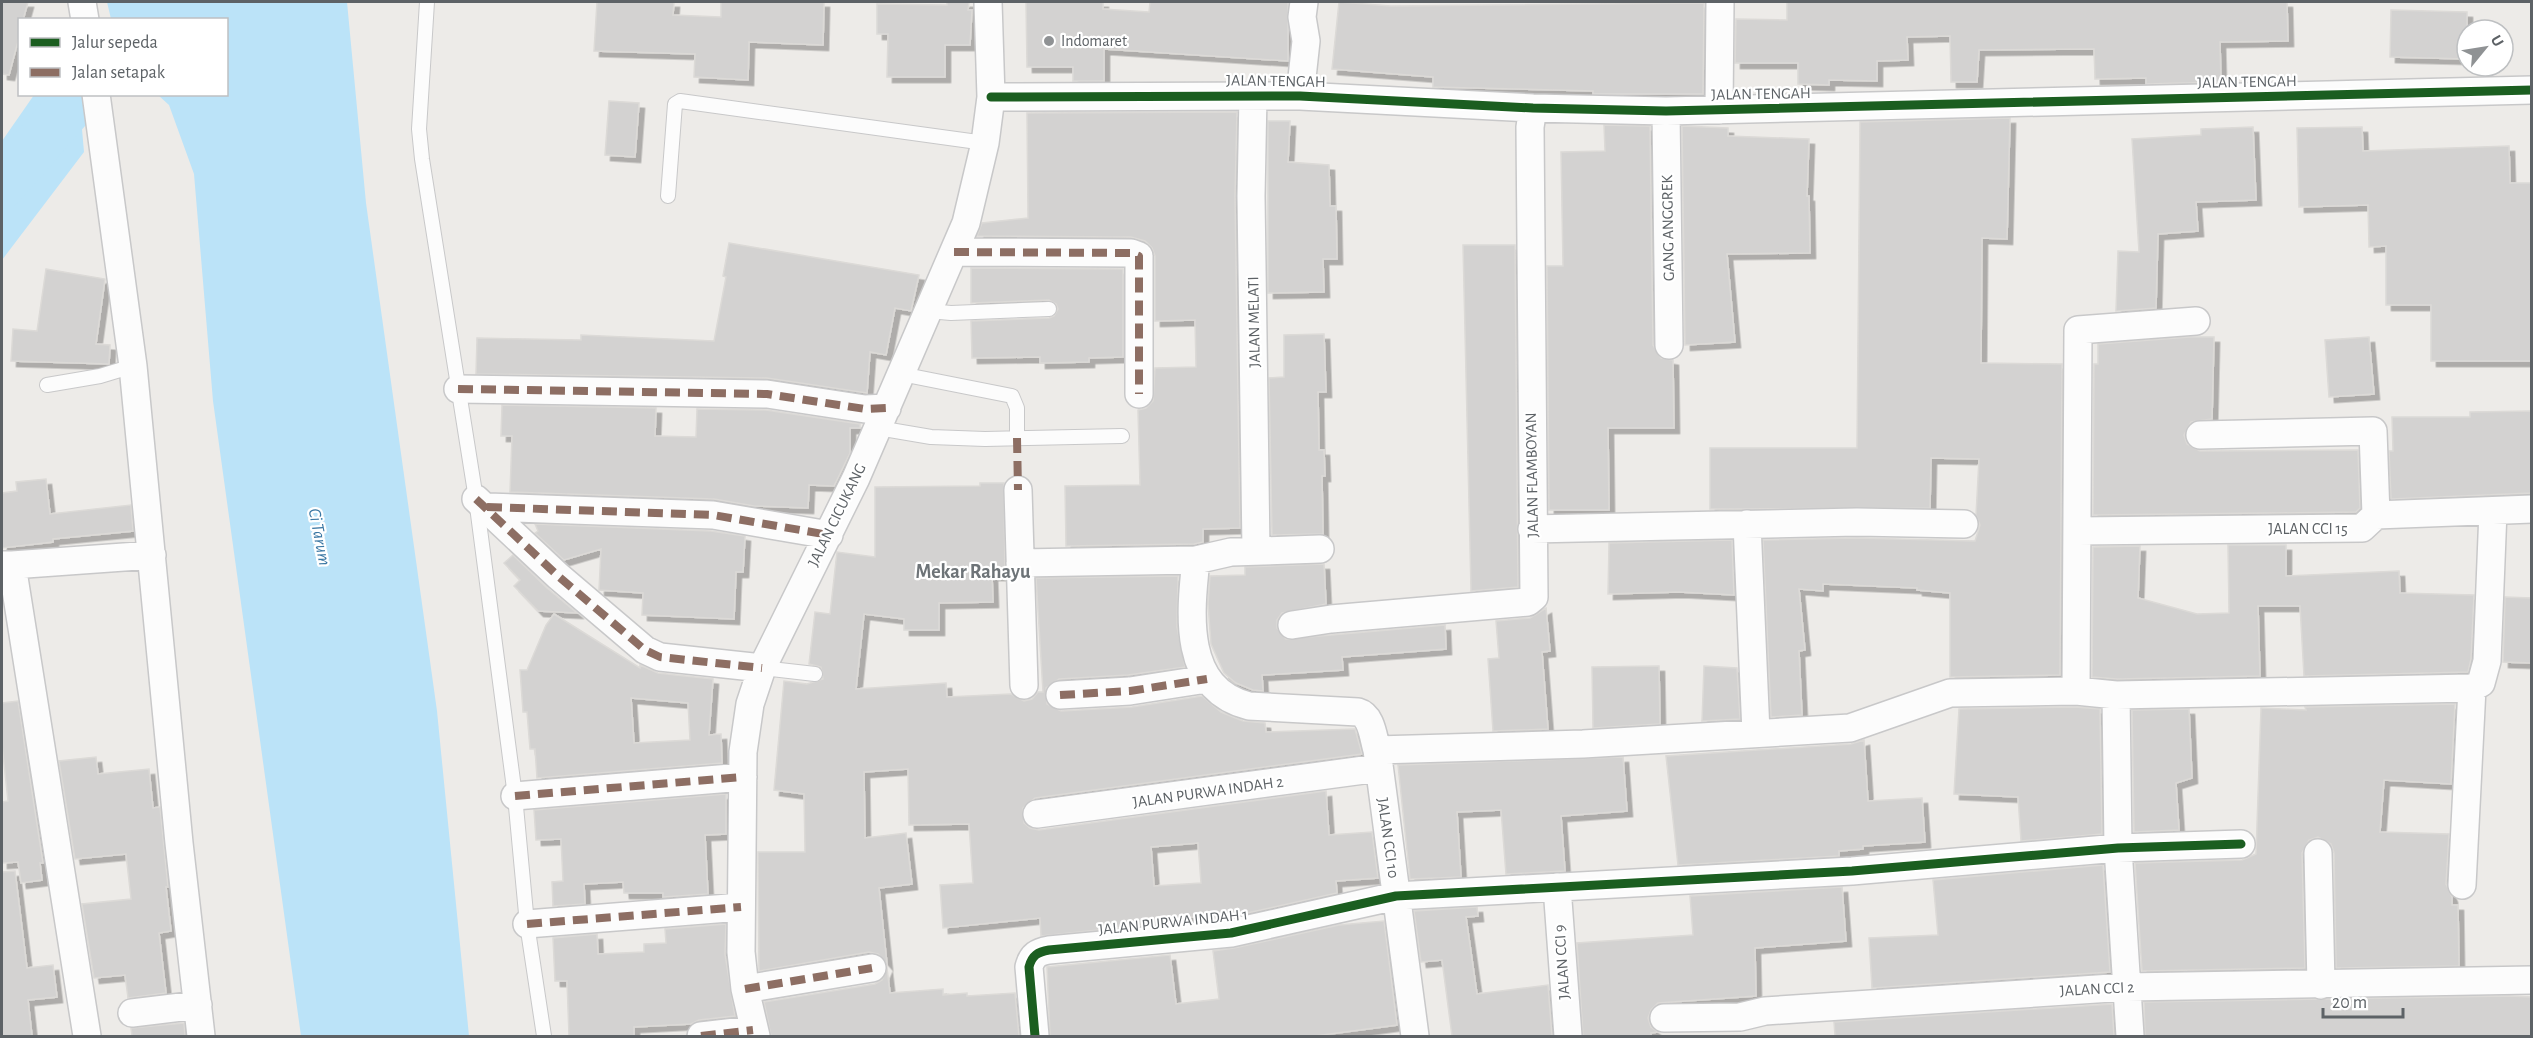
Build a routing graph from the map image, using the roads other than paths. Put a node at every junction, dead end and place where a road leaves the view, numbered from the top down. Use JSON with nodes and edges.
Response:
{"nodes":[{"id":1,"x":82,"y":2,"type":"edge"},
{"id":2,"x":427,"y":2,"type":"edge"},
{"id":3,"x":988,"y":2,"type":"edge"},
{"id":4,"x":1304,"y":2,"type":"edge"},
{"id":5,"x":1319,"y":2,"type":"edge"},
{"id":6,"x":1720,"y":2,"type":"edge"},
{"id":7,"x":85,"y":18,"type":"edge"},
{"id":8,"x":1306,"y":41,"type":"junction"},
{"id":9,"x":2532,"y":90,"type":"edge"},
{"id":10,"x":1254,"y":95,"type":"junction"},
{"id":11,"x":96,"y":96,"type":"edge"},
{"id":12,"x":991,"y":96,"type":"junction"},
{"id":13,"x":1300,"y":96,"type":"junction"},
{"id":14,"x":1533,"y":108,"type":"junction"},
{"id":15,"x":1719,"y":110,"type":"junction"},
{"id":16,"x":1666,"y":111,"type":"junction"},
{"id":17,"x":985,"y":143,"type":"junction"},
{"id":18,"x":668,"y":196,"type":"dead end"},
{"id":19,"x":954,"y":252,"type":"junction"},
{"id":20,"x":1049,"y":309,"type":"dead end"},
{"id":21,"x":929,"y":311,"type":"junction"},
{"id":22,"x":2196,"y":321,"type":"dead end"},
{"id":23,"x":1669,"y":345,"type":"dead end"},
{"id":24,"x":133,"y":366,"type":"junction"},
{"id":25,"x":901,"y":374,"type":"junction"},
{"id":26,"x":47,"y":385,"type":"dead end"},
{"id":27,"x":458,"y":389,"type":"junction"},
{"id":28,"x":1139,"y":394,"type":"dead end"},
{"id":29,"x":883,"y":418,"type":"junction"},
{"id":30,"x":2200,"y":435,"type":"dead end"},
{"id":31,"x":1122,"y":436,"type":"dead end"},
{"id":32,"x":1017,"y":438,"type":"junction"},
{"id":33,"x":1018,"y":490,"type":"dead end"},
{"id":34,"x":481,"y":503,"type":"junction"},
{"id":35,"x":2532,"y":509,"type":"edge"},
{"id":36,"x":2493,"y":511,"type":"junction"},
{"id":37,"x":2376,"y":515,"type":"junction"},
{"id":38,"x":1747,"y":524,"type":"junction"},
{"id":39,"x":1964,"y":524,"type":"dead end"},
{"id":40,"x":1532,"y":529,"type":"junction"},
{"id":41,"x":2078,"y":531,"type":"junction"},
{"id":42,"x":829,"y":535,"type":"junction"},
{"id":43,"x":1320,"y":549,"type":"dead end"},
{"id":44,"x":1256,"y":550,"type":"junction"},
{"id":45,"x":152,"y":555,"type":"junction"},
{"id":46,"x":1196,"y":560,"type":"junction"},
{"id":47,"x":1020,"y":563,"type":"junction"},
{"id":48,"x":7,"y":565,"type":"edge"},
{"id":49,"x":1292,"y":625,"type":"dead end"},
{"id":50,"x":762,"y":668,"type":"junction"},
{"id":51,"x":814,"y":674,"type":"dead end"},
{"id":52,"x":1207,"y":680,"type":"junction"},
{"id":53,"x":1024,"y":685,"type":"dead end"},
{"id":54,"x":2472,"y":688,"type":"junction"},
{"id":55,"x":2076,"y":691,"type":"junction"},
{"id":56,"x":1060,"y":695,"type":"dead end"},
{"id":57,"x":2116,"y":695,"type":"junction"},
{"id":58,"x":1755,"y":733,"type":"junction"},
{"id":59,"x":1378,"y":759,"type":"junction"},
{"id":60,"x":743,"y":777,"type":"junction"},
{"id":61,"x":515,"y":796,"type":"junction"},
{"id":62,"x":1037,"y":814,"type":"dead end"},
{"id":63,"x":2241,"y":844,"type":"dead end"},
{"id":64,"x":2118,"y":848,"type":"junction"},
{"id":65,"x":2318,"y":853,"type":"dead end"},
{"id":66,"x":2462,"y":885,"type":"dead end"},
{"id":67,"x":1557,"y":887,"type":"junction"},
{"id":68,"x":1396,"y":896,"type":"junction"},
{"id":69,"x":741,"y":908,"type":"junction"},
{"id":70,"x":527,"y":924,"type":"junction"},
{"id":71,"x":872,"y":968,"type":"dead end"},
{"id":72,"x":2532,"y":980,"type":"edge"},
{"id":73,"x":2321,"y":985,"type":"junction"},
{"id":74,"x":2127,"y":987,"type":"junction"},
{"id":75,"x":745,"y":989,"type":"junction"},
{"id":76,"x":198,"y":1005,"type":"junction"},
{"id":77,"x":132,"y":1013,"type":"dead end"},
{"id":78,"x":1664,"y":1018,"type":"dead end"},
{"id":79,"x":754,"y":1033,"type":"edge"},
{"id":80,"x":87,"y":1036,"type":"edge"},
{"id":81,"x":201,"y":1036,"type":"edge"},
{"id":82,"x":544,"y":1036,"type":"edge"},
{"id":83,"x":701,"y":1036,"type":"edge"},
{"id":84,"x":1035,"y":1036,"type":"edge"},
{"id":85,"x":1408,"y":1036,"type":"edge"},
{"id":86,"x":1568,"y":1036,"type":"edge"},
{"id":87,"x":2130,"y":1036,"type":"edge"}],
"edges":[{"from":1,"to":7,"type":"street"},
{"from":2,"to":27,"type":"lane"},
{"from":3,"to":12,"type":"street","name":"JALAN CICUKANG"},
{"from":4,"to":8,"type":"street"},
{"from":5,"to":8,"type":"street"},
{"from":6,"to":15,"type":"street"},
{"from":8,"to":13,"type":"street"},
{"from":9,"to":15,"type":"street","name":"JALAN TENGAH"},
{"from":10,"to":12,"type":"street","name":"JALAN TENGAH"},
{"from":10,"to":13,"type":"street","name":"JALAN TENGAH"},
{"from":10,"to":44,"type":"street","name":"JALAN MELATI"},
{"from":11,"to":24,"type":"street"},
{"from":12,"to":17,"type":"street","name":"JALAN CICUKANG"},
{"from":13,"to":14,"type":"street","name":"JALAN TENGAH"},
{"from":14,"to":16,"type":"street","name":"JALAN TENGAH"},
{"from":14,"to":40,"type":"street","name":"JALAN FLAMBOYAN"},
{"from":15,"to":16,"type":"street","name":"JALAN TENGAH"},
{"from":16,"to":23,"type":"street","name":"GANG ANGGREK"},
{"from":17,"to":18,"type":"lane"},
{"from":17,"to":19,"type":"street","name":"JALAN CICUKANG"},
{"from":19,"to":21,"type":"street","name":"JALAN CICUKANG"},
{"from":19,"to":28,"type":"street"},
{"from":20,"to":21,"type":"lane"},
{"from":21,"to":25,"type":"street","name":"JALAN CICUKANG"},
{"from":22,"to":41,"type":"street"},
{"from":24,"to":26,"type":"lane"},
{"from":24,"to":45,"type":"street"},
{"from":25,"to":29,"type":"street","name":"JALAN CICUKANG"},
{"from":25,"to":32,"type":"lane"},
{"from":27,"to":29,"type":"street"},
{"from":27,"to":34,"type":"lane"},
{"from":29,"to":32,"type":"lane"},
{"from":29,"to":42,"type":"street","name":"JALAN CICUKANG"},
{"from":30,"to":37,"type":"street"},
{"from":31,"to":32,"type":"lane"},
{"from":33,"to":47,"type":"street"},
{"from":34,"to":42,"type":"street"},
{"from":34,"to":50,"type":"street"},
{"from":34,"to":61,"type":"lane"},
{"from":35,"to":36,"type":"street","name":"JALAN CCI 15"},
{"from":36,"to":37,"type":"street","name":"JALAN CCI 15"},
{"from":36,"to":54,"type":"street"},
{"from":37,"to":41,"type":"street","name":"JALAN CCI 15"},
{"from":38,"to":39,"type":"street"},
{"from":38,"to":40,"type":"street"},
{"from":38,"to":58,"type":"street"},
{"from":40,"to":49,"type":"street","name":"JALAN FLAMBOYAN"},
{"from":41,"to":55,"type":"street"},
{"from":42,"to":50,"type":"street","name":"JALAN CICUKANG"},
{"from":43,"to":44,"type":"street"},
{"from":44,"to":46,"type":"street"},
{"from":45,"to":48,"type":"street"},
{"from":45,"to":76,"type":"street"},
{"from":46,"to":47,"type":"street"},
{"from":46,"to":52,"type":"street"},
{"from":47,"to":53,"type":"street"},
{"from":48,"to":80,"type":"street"},
{"from":50,"to":51,"type":"lane"},
{"from":50,"to":60,"type":"street","name":"JALAN CICUKANG"},
{"from":52,"to":56,"type":"street"},
{"from":52,"to":59,"type":"street"},
{"from":54,"to":57,"type":"street","name":"JALAN PURWA INDAH 2"},
{"from":54,"to":66,"type":"street"},
{"from":55,"to":57,"type":"street","name":"JALAN PURWA INDAH 2"},
{"from":55,"to":58,"type":"street","name":"JALAN PURWA INDAH 2"},
{"from":57,"to":64,"type":"street"},
{"from":58,"to":59,"type":"street","name":"JALAN PURWA INDAH 2"},
{"from":59,"to":62,"type":"street","name":"JALAN PURWA INDAH 2"},
{"from":59,"to":68,"type":"street","name":"JALAN CCI 10"},
{"from":60,"to":61,"type":"street"},
{"from":60,"to":69,"type":"street","name":"JALAN CICUKANG"},
{"from":61,"to":70,"type":"lane"},
{"from":63,"to":64,"type":"street"},
{"from":64,"to":67,"type":"street"},
{"from":64,"to":74,"type":"street"},
{"from":65,"to":73,"type":"street"},
{"from":67,"to":68,"type":"street"},
{"from":67,"to":86,"type":"street","name":"JALAN CCI 9"},
{"from":68,"to":84,"type":"street","name":"JALAN PURWA INDAH 1"},
{"from":68,"to":85,"type":"street","name":"JALAN CCI 10"},
{"from":69,"to":70,"type":"street"},
{"from":69,"to":75,"type":"street","name":"JALAN CICUKANG"},
{"from":70,"to":82,"type":"lane"},
{"from":71,"to":75,"type":"street"},
{"from":72,"to":73,"type":"street","name":"JALAN CCI 2"},
{"from":73,"to":74,"type":"street","name":"JALAN CCI 2"},
{"from":74,"to":78,"type":"street","name":"JALAN CCI 2"},
{"from":74,"to":87,"type":"street"},
{"from":75,"to":79,"type":"street","name":"JALAN CICUKANG"},
{"from":76,"to":77,"type":"street"},
{"from":76,"to":81,"type":"street"},
{"from":79,"to":83,"type":"street"}]}
